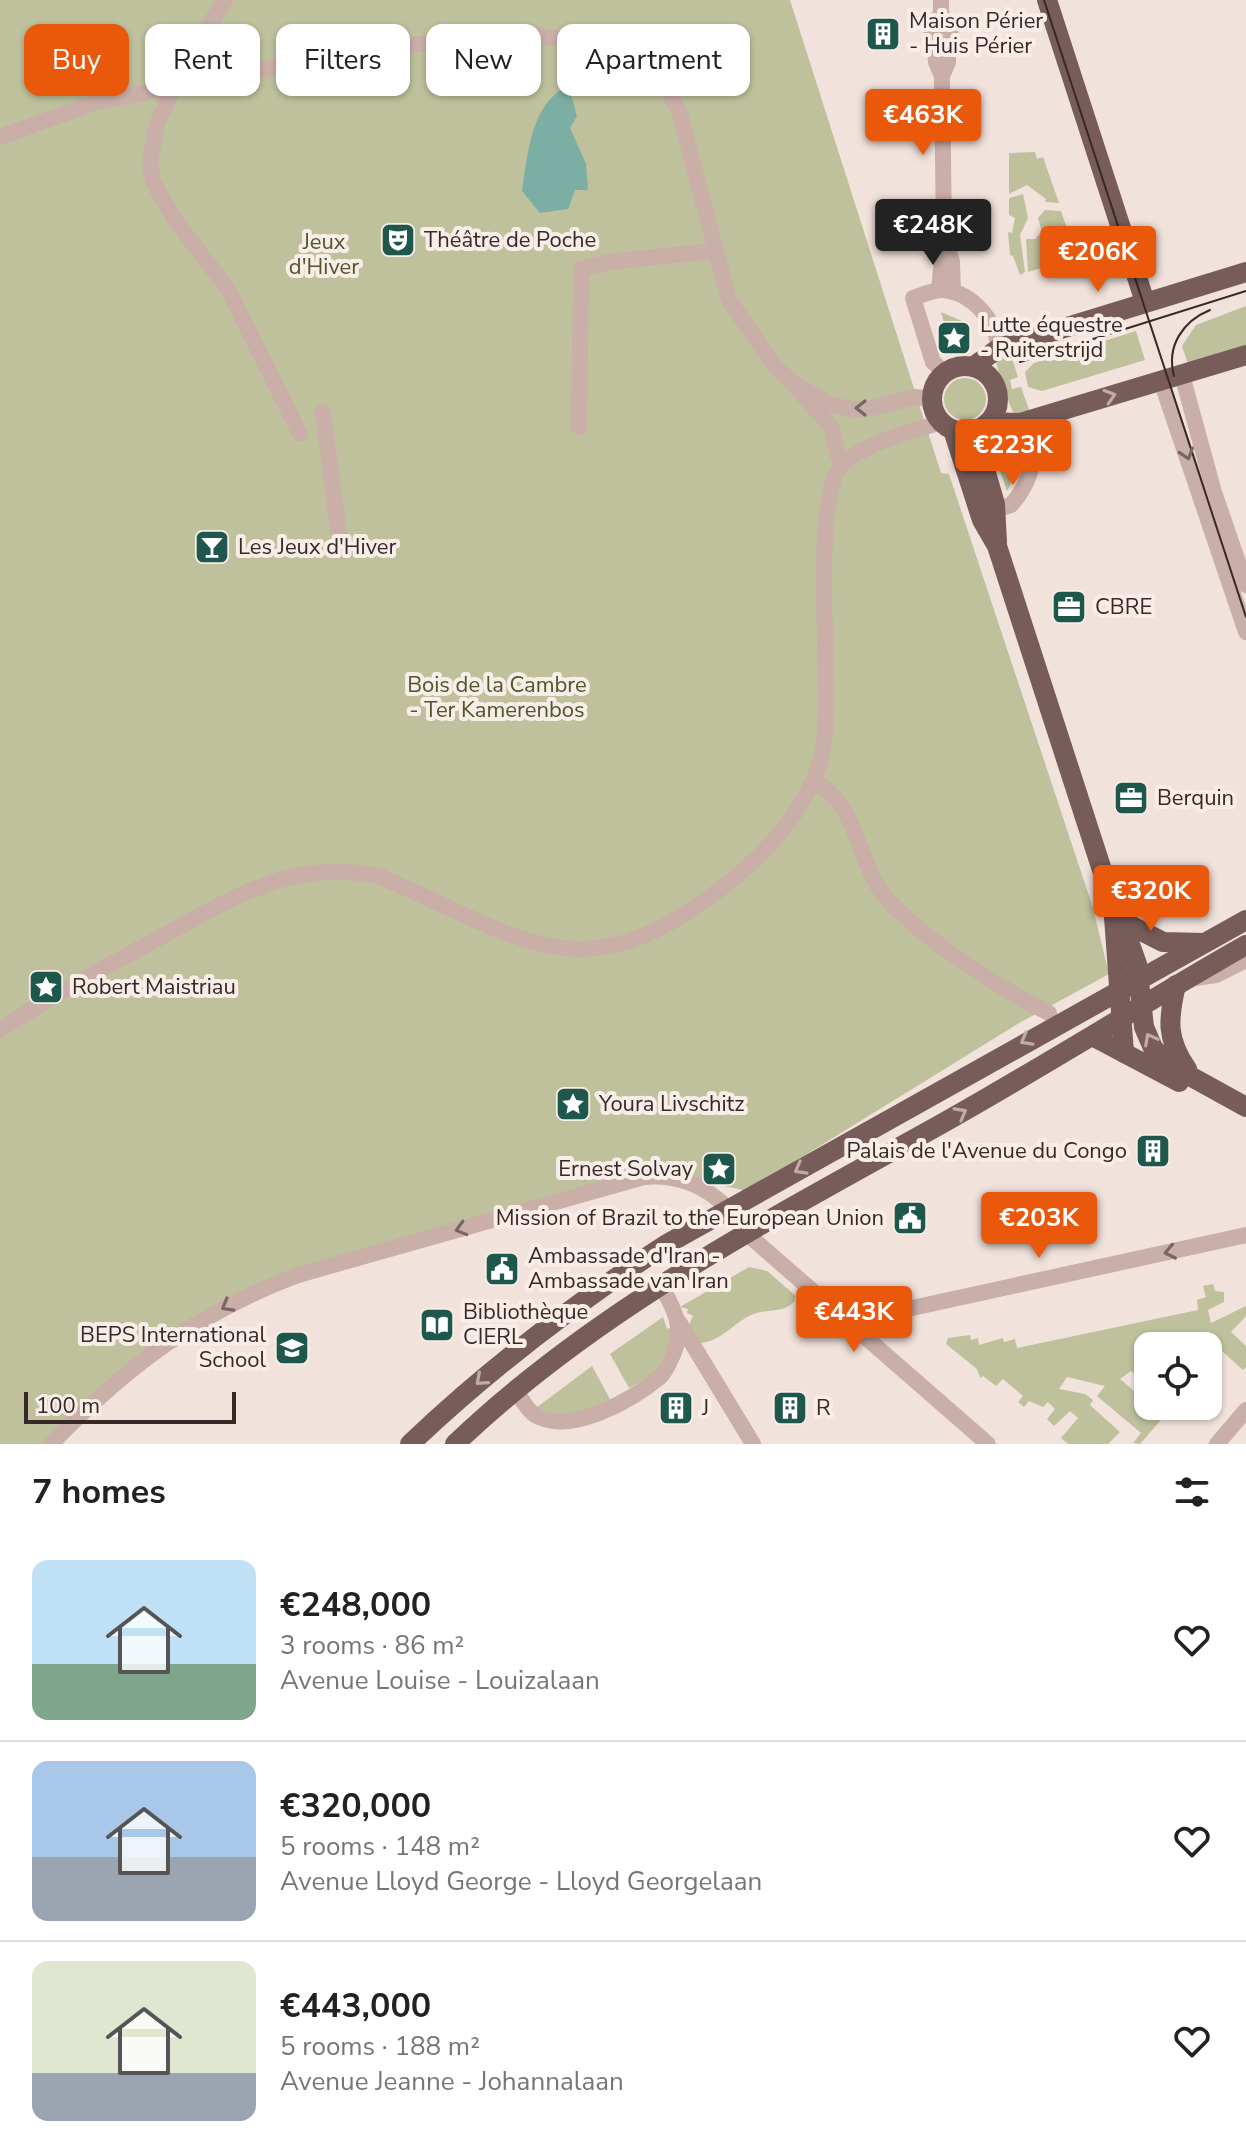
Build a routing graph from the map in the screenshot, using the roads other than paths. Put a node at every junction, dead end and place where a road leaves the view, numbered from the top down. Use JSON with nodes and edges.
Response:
{"nodes":[{"id":1,"x":225,"y":0,"type":"edge"},
{"id":2,"x":941,"y":0,"type":"edge"},
{"id":3,"x":1047,"y":0,"type":"edge"},
{"id":4,"x":210,"y":24,"type":"edge"},
{"id":5,"x":260,"y":69,"type":"edge"},
{"id":6,"x":145,"y":93,"type":"edge"},
{"id":7,"x":170,"y":96,"type":"edge"},
{"id":8,"x":0,"y":137,"type":"edge"},
{"id":9,"x":713,"y":251,"type":"junction"},
{"id":10,"x":1246,"y":272,"type":"edge"},
{"id":11,"x":946,"y":291,"type":"junction"},
{"id":12,"x":1145,"y":302,"type":"junction"},
{"id":13,"x":999,"y":348,"type":"junction"},
{"id":14,"x":1246,"y":355,"type":"edge"},
{"id":15,"x":974,"y":366,"type":"junction"},
{"id":16,"x":944,"y":372,"type":"junction"},
{"id":17,"x":1182,"y":375,"type":"junction"},
{"id":18,"x":1161,"y":381,"type":"junction"},
{"id":19,"x":794,"y":384,"type":"junction"},
{"id":20,"x":931,"y":399,"type":"junction"},
{"id":21,"x":323,"y":412,"type":"dead end"},
{"id":22,"x":1020,"y":423,"type":"junction"},
{"id":23,"x":985,"y":425,"type":"junction"},
{"id":24,"x":947,"y":426,"type":"junction"},
{"id":25,"x":579,"y":427,"type":"dead end"},
{"id":26,"x":300,"y":434,"type":"dead end"},
{"id":27,"x":846,"y":461,"type":"junction"},
{"id":28,"x":995,"y":504,"type":"junction"},
{"id":29,"x":997,"y":546,"type":"junction"},
{"id":30,"x":341,"y":550,"type":"dead end"},
{"id":31,"x":1246,"y":585,"type":"edge"},
{"id":32,"x":1246,"y":632,"type":"edge"},
{"id":33,"x":813,"y":781,"type":"junction"},
{"id":34,"x":1113,"y":904,"type":"junction"},
{"id":35,"x":1246,"y":920,"type":"edge"},
{"id":36,"x":1124,"y":922,"type":"junction"},
{"id":37,"x":1204,"y":943,"type":"junction"},
{"id":38,"x":1246,"y":945,"type":"edge"},
{"id":39,"x":1246,"y":960,"type":"edge"},
{"id":40,"x":1139,"y":980,"type":"junction"},
{"id":41,"x":1181,"y":982,"type":"junction"},
{"id":42,"x":1120,"y":991,"type":"junction"},
{"id":43,"x":1141,"y":1007,"type":"junction"},
{"id":44,"x":1049,"y":1013,"type":"dead end"},
{"id":45,"x":1122,"y":1020,"type":"junction"},
{"id":46,"x":0,"y":1030,"type":"edge"},
{"id":47,"x":1094,"y":1037,"type":"junction"},
{"id":48,"x":1124,"y":1053,"type":"junction"},
{"id":49,"x":1191,"y":1075,"type":"junction"},
{"id":50,"x":1211,"y":1090,"type":"junction"},
{"id":51,"x":1246,"y":1107,"type":"edge"},
{"id":52,"x":728,"y":1209,"type":"junction"},
{"id":53,"x":746,"y":1233,"type":"junction"},
{"id":54,"x":1246,"y":1235,"type":"edge"},
{"id":55,"x":660,"y":1285,"type":"junction"},
{"id":56,"x":675,"y":1316,"type":"junction"},
{"id":57,"x":858,"y":1330,"type":"junction"},
{"id":58,"x":516,"y":1391,"type":"junction"},
{"id":59,"x":1246,"y":1410,"type":"edge"},
{"id":60,"x":418,"y":1442,"type":"edge"},
{"id":61,"x":51,"y":1444,"type":"edge"},
{"id":62,"x":455,"y":1444,"type":"edge"},
{"id":63,"x":753,"y":1444,"type":"edge"},
{"id":64,"x":988,"y":1444,"type":"edge"},
{"id":65,"x":1217,"y":1444,"type":"edge"}],
"edges":[{"from":1,"to":4,"type":"street"},
{"from":2,"to":11,"type":"street"},
{"from":3,"to":12,"type":"main road"},
{"from":5,"to":9,"type":"street"},
{"from":6,"to":8,"type":"street"},
{"from":7,"to":26,"type":"street"},
{"from":9,"to":19,"type":"street"},
{"from":9,"to":25,"type":"street"},
{"from":10,"to":12,"type":"main road"},
{"from":11,"to":13,"type":"street"},
{"from":11,"to":16,"type":"street"},
{"from":12,"to":13,"type":"main road"},
{"from":13,"to":15,"type":"main road"},
{"from":14,"to":17,"type":"main road"},
{"from":15,"to":16,"type":"main road"},
{"from":15,"to":23,"type":"main road"},
{"from":16,"to":20,"type":"main road"},
{"from":17,"to":18,"type":"main road"},
{"from":17,"to":31,"type":"street"},
{"from":22,"to":18,"type":"main road","one_way":true},
{"from":18,"to":32,"type":"street","one_way":true},
{"from":20,"to":19,"type":"street","one_way":true},
{"from":19,"to":27,"type":"street"},
{"from":20,"to":24,"type":"main road"},
{"from":21,"to":30,"type":"street"},
{"from":22,"to":23,"type":"main road"},
{"from":22,"to":28,"type":"street"},
{"from":23,"to":24,"type":"main road"},
{"from":23,"to":28,"type":"main road"},
{"from":24,"to":27,"type":"street"},
{"from":24,"to":29,"type":"main road"},
{"from":27,"to":33,"type":"street"},
{"from":28,"to":29,"type":"main road"},
{"from":29,"to":34,"type":"main road"},
{"from":33,"to":44,"type":"street"},
{"from":33,"to":46,"type":"street"},
{"from":34,"to":36,"type":"main road"},
{"from":34,"to":42,"type":"main road"},
{"from":35,"to":37,"type":"main road"},
{"from":36,"to":37,"type":"main road"},
{"from":36,"to":40,"type":"main road"},
{"from":37,"to":40,"type":"main road"},
{"from":38,"to":41,"type":"main road"},
{"from":39,"to":41,"type":"street"},
{"from":40,"to":42,"type":"main road"},
{"from":40,"to":43,"type":"main road"},
{"from":41,"to":43,"type":"main road"},
{"from":41,"to":49,"type":"main road"},
{"from":42,"to":45,"type":"main road"},
{"from":42,"to":52,"type":"main road","one_way":true},
{"from":43,"to":45,"type":"main road"},
{"from":49,"to":43,"type":"main road","one_way":true},
{"from":45,"to":47,"type":"main road"},
{"from":45,"to":48,"type":"main road"},
{"from":47,"to":48,"type":"main road"},
{"from":53,"to":47,"type":"main road","one_way":true},
{"from":48,"to":50,"type":"main road"},
{"from":49,"to":50,"type":"main road"},
{"from":50,"to":51,"type":"main road"},
{"from":52,"to":53,"type":"main road"},
{"from":52,"to":60,"type":"main road","one_way":true},
{"from":52,"to":61,"type":"street","one_way":true},
{"from":53,"to":55,"type":"main road"},
{"from":53,"to":57,"type":"street"},
{"from":54,"to":57,"type":"street","one_way":true},
{"from":55,"to":56,"type":"street"},
{"from":55,"to":58,"type":"main road"},
{"from":56,"to":58,"type":"street"},
{"from":56,"to":63,"type":"street"},
{"from":57,"to":64,"type":"street"},
{"from":58,"to":62,"type":"main road"},
{"from":59,"to":65,"type":"street"}]}
